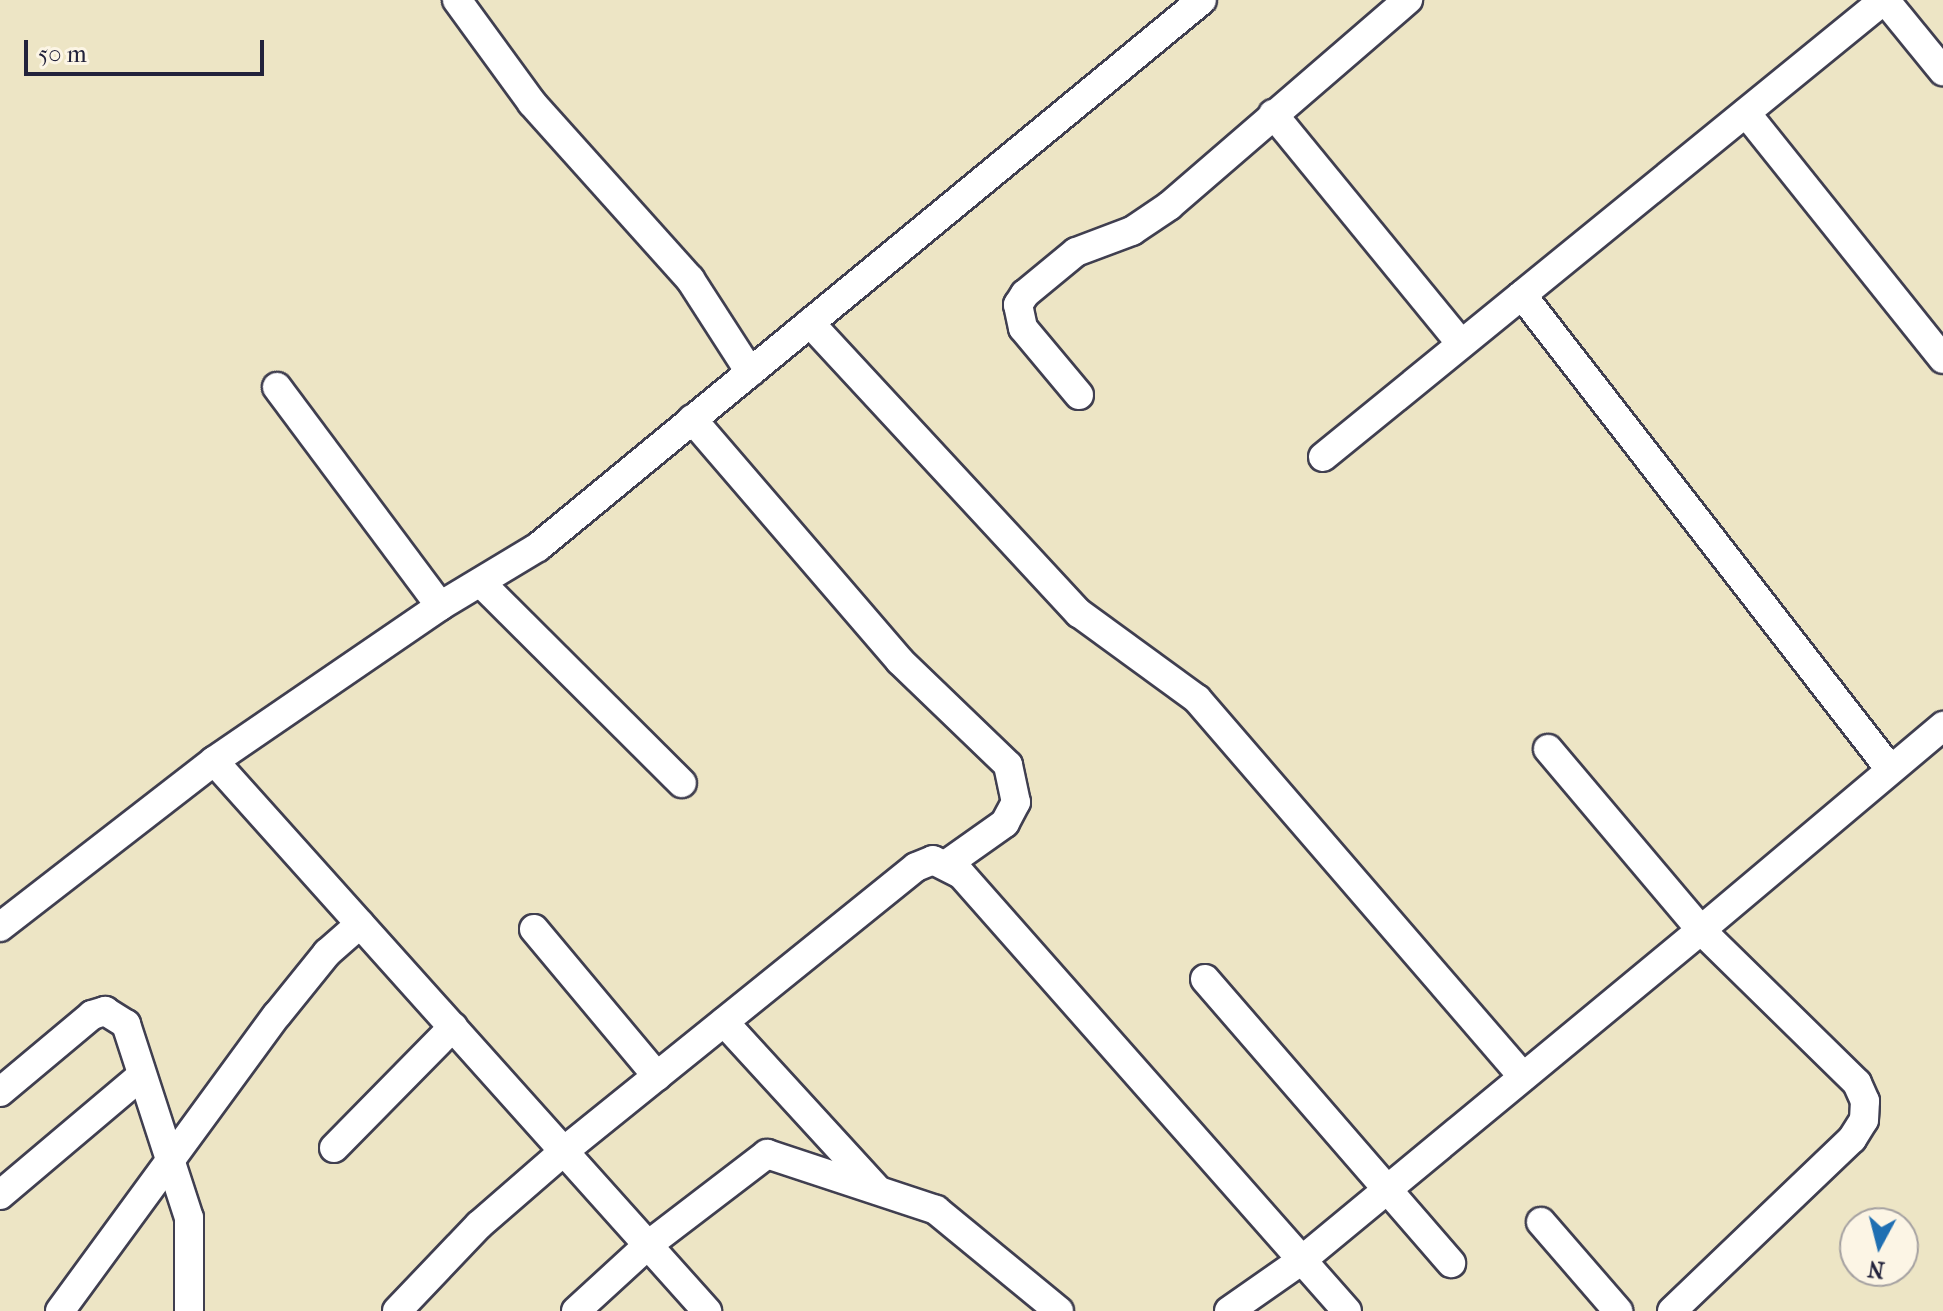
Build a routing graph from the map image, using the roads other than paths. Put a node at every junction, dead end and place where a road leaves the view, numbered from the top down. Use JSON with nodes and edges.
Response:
{"nodes":[{"id":1,"x":457,"y":0,"type":"edge"},
{"id":2,"x":1202,"y":0,"type":"edge"},
{"id":3,"x":1408,"y":0,"type":"edge"},
{"id":4,"x":1885,"y":0,"type":"edge"},
{"id":5,"x":1943,"y":71,"type":"edge"},
{"id":6,"x":1746,"y":113,"type":"junction"},
{"id":7,"x":1273,"y":114,"type":"junction"},
{"id":8,"x":1522,"y":295,"type":"junction"},
{"id":9,"x":810,"y":323,"type":"junction"},
{"id":10,"x":1461,"y":344,"type":"junction"},
{"id":11,"x":1943,"y":359,"type":"edge"},
{"id":12,"x":750,"y":372,"type":"junction"},
{"id":13,"x":277,"y":387,"type":"dead end"},
{"id":14,"x":1079,"y":395,"type":"dead end"},
{"id":15,"x":692,"y":419,"type":"junction"},
{"id":16,"x":1323,"y":457,"type":"dead end"},
{"id":17,"x":482,"y":584,"type":"junction"},
{"id":18,"x":440,"y":606,"type":"junction"},
{"id":19,"x":1943,"y":726,"type":"edge"},
{"id":20,"x":1548,"y":749,"type":"dead end"},
{"id":21,"x":214,"y":761,"type":"junction"},
{"id":22,"x":1890,"y":769,"type":"junction"},
{"id":23,"x":682,"y":783,"type":"dead end"},
{"id":24,"x":947,"y":864,"type":"junction"},
{"id":25,"x":360,"y":924,"type":"junction"},
{"id":26,"x":0,"y":927,"type":"edge"},
{"id":27,"x":534,"y":929,"type":"dead end"},
{"id":28,"x":1701,"y":930,"type":"junction"},
{"id":29,"x":1205,"y":979,"type":"dead end"},
{"id":30,"x":724,"y":1022,"type":"junction"},
{"id":31,"x":453,"y":1027,"type":"junction"},
{"id":32,"x":141,"y":1076,"type":"junction"},
{"id":33,"x":657,"y":1076,"type":"junction"},
{"id":34,"x":1523,"y":1077,"type":"junction"},
{"id":35,"x":0,"y":1092,"type":"edge"},
{"id":36,"x":334,"y":1148,"type":"dead end"},
{"id":37,"x":564,"y":1151,"type":"junction"},
{"id":38,"x":169,"y":1159,"type":"junction"},
{"id":39,"x":1387,"y":1189,"type":"junction"},
{"id":40,"x":879,"y":1191,"type":"junction"},
{"id":41,"x":0,"y":1195,"type":"edge"},
{"id":42,"x":1541,"y":1222,"type":"dead end"},
{"id":43,"x":648,"y":1245,"type":"junction"},
{"id":44,"x":1302,"y":1260,"type":"junction"},
{"id":45,"x":1451,"y":1263,"type":"dead end"},
{"id":46,"x":60,"y":1311,"type":"edge"},
{"id":47,"x":189,"y":1311,"type":"edge"},
{"id":48,"x":397,"y":1311,"type":"edge"},
{"id":49,"x":576,"y":1311,"type":"edge"},
{"id":50,"x":707,"y":1311,"type":"edge"},
{"id":51,"x":1059,"y":1311,"type":"edge"},
{"id":52,"x":1229,"y":1311,"type":"edge"},
{"id":53,"x":1347,"y":1311,"type":"edge"},
{"id":54,"x":1618,"y":1311,"type":"edge"},
{"id":55,"x":1672,"y":1311,"type":"edge"}],
"edges":[{"from":1,"to":12,"type":"street"},
{"from":2,"to":9,"type":"street"},
{"from":3,"to":7,"type":"street"},
{"from":4,"to":5,"type":"street"},
{"from":4,"to":6,"type":"street"},
{"from":6,"to":8,"type":"street"},
{"from":6,"to":11,"type":"street"},
{"from":7,"to":10,"type":"street"},
{"from":7,"to":14,"type":"street"},
{"from":8,"to":10,"type":"street"},
{"from":8,"to":22,"type":"street"},
{"from":9,"to":12,"type":"street"},
{"from":9,"to":34,"type":"street"},
{"from":10,"to":16,"type":"street"},
{"from":12,"to":15,"type":"street"},
{"from":13,"to":18,"type":"street"},
{"from":15,"to":17,"type":"street"},
{"from":15,"to":24,"type":"street"},
{"from":17,"to":18,"type":"street"},
{"from":17,"to":23,"type":"street"},
{"from":18,"to":21,"type":"street"},
{"from":19,"to":22,"type":"street"},
{"from":20,"to":28,"type":"street"},
{"from":21,"to":25,"type":"street"},
{"from":21,"to":26,"type":"street"},
{"from":22,"to":28,"type":"street"},
{"from":24,"to":30,"type":"street"},
{"from":24,"to":44,"type":"street"},
{"from":25,"to":31,"type":"street"},
{"from":25,"to":38,"type":"street"},
{"from":27,"to":33,"type":"street"},
{"from":28,"to":34,"type":"street"},
{"from":28,"to":55,"type":"street"},
{"from":29,"to":39,"type":"street"},
{"from":30,"to":33,"type":"street"},
{"from":30,"to":40,"type":"street"},
{"from":31,"to":36,"type":"street"},
{"from":31,"to":37,"type":"street"},
{"from":32,"to":35,"type":"street"},
{"from":32,"to":38,"type":"street"},
{"from":32,"to":41,"type":"street"},
{"from":33,"to":37,"type":"street"},
{"from":34,"to":39,"type":"street"},
{"from":37,"to":43,"type":"street"},
{"from":37,"to":48,"type":"street"},
{"from":38,"to":46,"type":"street"},
{"from":38,"to":47,"type":"street"},
{"from":39,"to":44,"type":"street"},
{"from":39,"to":45,"type":"street"},
{"from":40,"to":43,"type":"street"},
{"from":40,"to":51,"type":"street"},
{"from":42,"to":54,"type":"street"},
{"from":43,"to":49,"type":"street"},
{"from":43,"to":50,"type":"street"},
{"from":44,"to":52,"type":"street"},
{"from":44,"to":53,"type":"street"}]}
